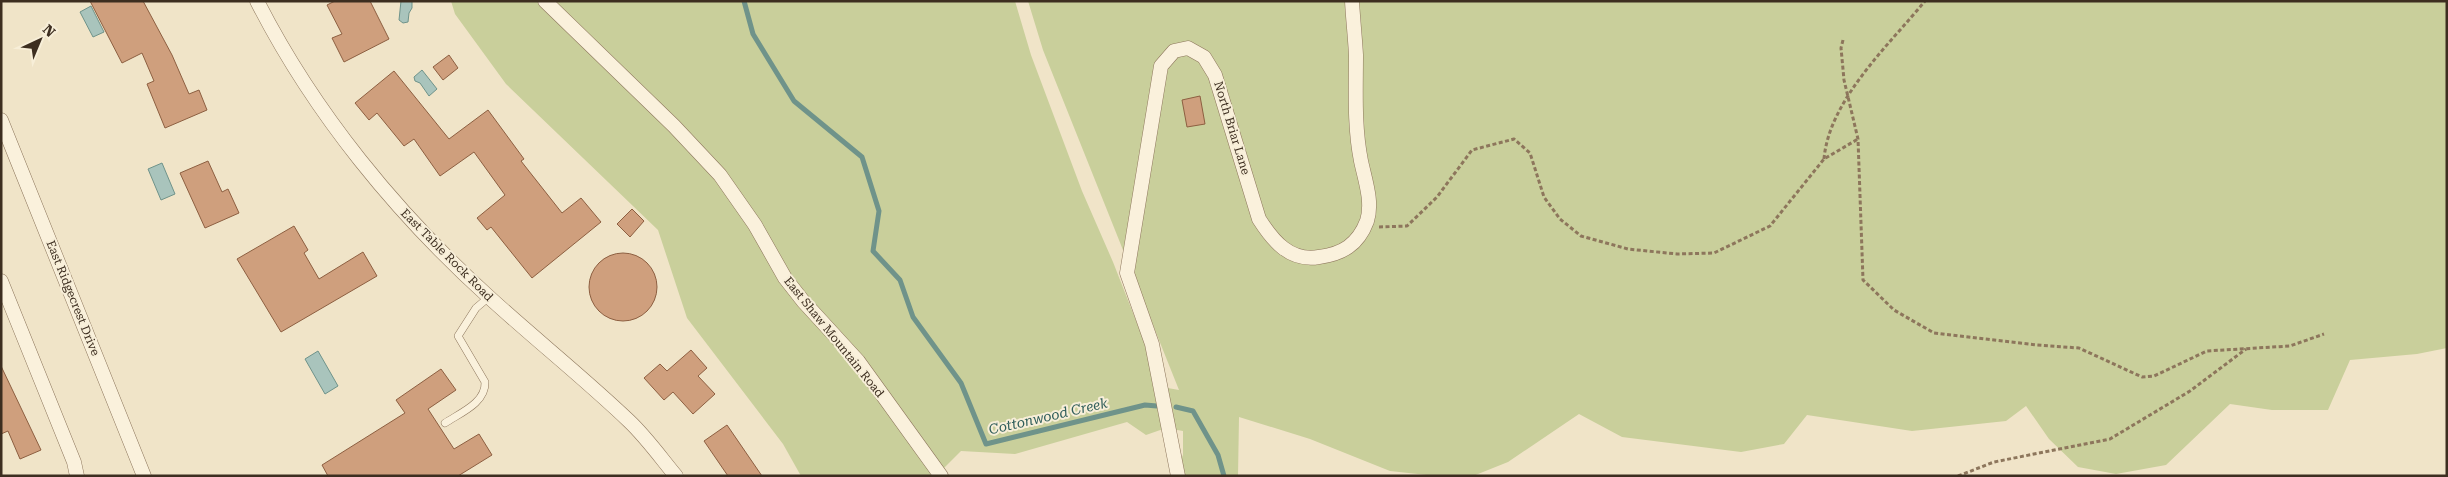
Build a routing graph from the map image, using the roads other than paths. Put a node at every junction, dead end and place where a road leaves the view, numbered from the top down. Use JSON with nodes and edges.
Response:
{"nodes":[{"id":1,"x":257,"y":1,"type":"edge"},
{"id":2,"x":545,"y":1,"type":"edge"},
{"id":3,"x":1352,"y":1,"type":"edge"},
{"id":4,"x":1,"y":120,"type":"edge"},
{"id":5,"x":1,"y":281,"type":"edge"},
{"id":6,"x":489,"y":297,"type":"junction"},
{"id":7,"x":445,"y":423,"type":"dead end"},
{"id":8,"x":77,"y":476,"type":"edge"},
{"id":9,"x":144,"y":476,"type":"edge"},
{"id":10,"x":676,"y":476,"type":"edge"},
{"id":11,"x":941,"y":476,"type":"edge"},
{"id":12,"x":1178,"y":476,"type":"edge"}],
"edges":[{"from":1,"to":6,"type":"street","name":"East Table Rock Road"},
{"from":2,"to":11,"type":"street","name":"East Shaw Mountain Road"},
{"from":3,"to":12,"type":"street","name":"North Briar Lane"},
{"from":4,"to":9,"type":"street","name":"East Ridgecrest Drive"},
{"from":5,"to":8,"type":"street"},
{"from":6,"to":7,"type":"lane"},
{"from":6,"to":10,"type":"street","name":"East Table Rock Road"}]}
